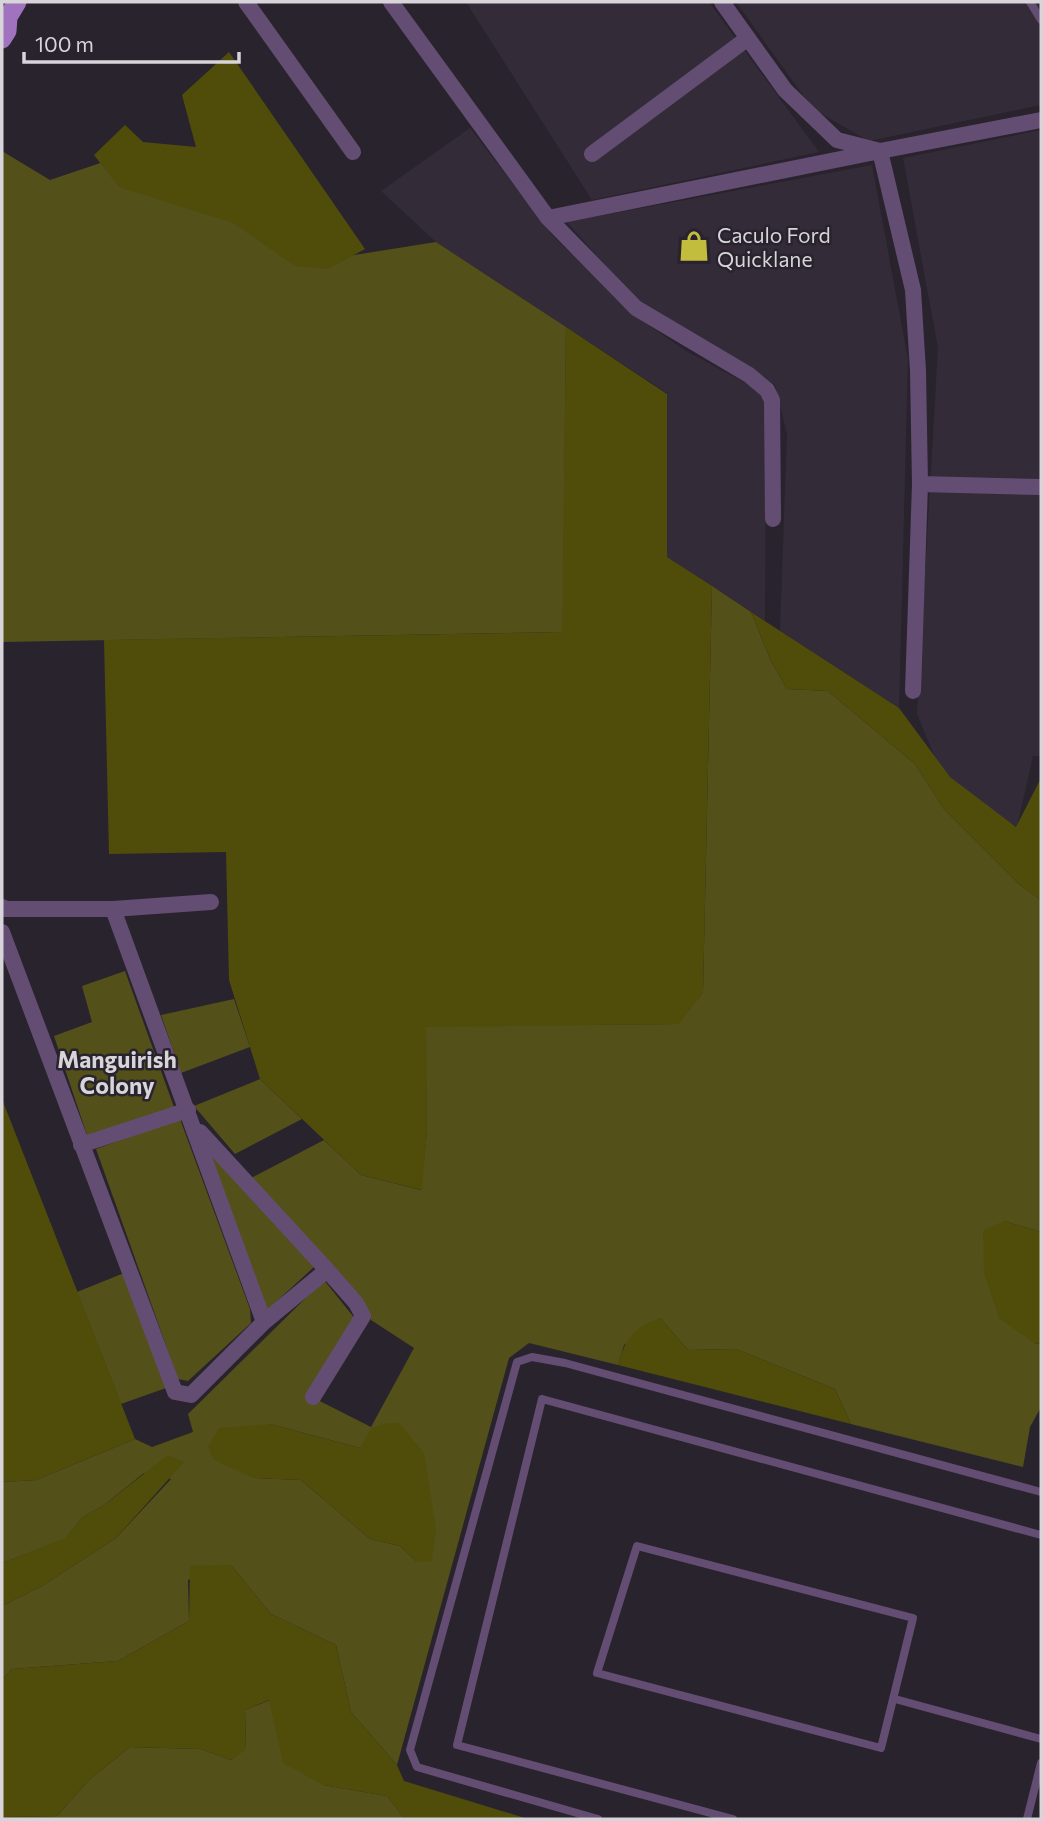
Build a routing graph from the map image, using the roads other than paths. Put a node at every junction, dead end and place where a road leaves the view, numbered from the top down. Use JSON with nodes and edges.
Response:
{"nodes":[{"id":1,"x":246,"y":2,"type":"edge"},
{"id":2,"x":391,"y":2,"type":"edge"},
{"id":3,"x":722,"y":2,"type":"edge"},
{"id":4,"x":1030,"y":2,"type":"edge"},
{"id":5,"x":9,"y":13,"type":"edge"},
{"id":6,"x":1041,"y":20,"type":"edge"},
{"id":7,"x":748,"y":38,"type":"junction"},
{"id":8,"x":2,"y":39,"type":"edge"},
{"id":9,"x":1041,"y":120,"type":"edge"},
{"id":10,"x":880,"y":151,"type":"junction"},
{"id":11,"x":353,"y":152,"type":"dead end"},
{"id":12,"x":592,"y":154,"type":"dead end"},
{"id":13,"x":548,"y":218,"type":"junction"},
{"id":14,"x":920,"y":484,"type":"junction"},
{"id":15,"x":1041,"y":487,"type":"edge"},
{"id":16,"x":773,"y":519,"type":"dead end"},
{"id":17,"x":912,"y":691,"type":"dead end"},
{"id":18,"x":211,"y":902,"type":"dead end"},
{"id":19,"x":113,"y":909,"type":"junction"},
{"id":20,"x":3,"y":913,"type":"edge"},
{"id":21,"x":2,"y":932,"type":"edge"},
{"id":22,"x":188,"y":1110,"type":"junction"},
{"id":23,"x":194,"y":1126,"type":"junction"},
{"id":24,"x":81,"y":1145,"type":"junction"},
{"id":25,"x":327,"y":1270,"type":"junction"},
{"id":26,"x":264,"y":1322,"type":"junction"},
{"id":27,"x":313,"y":1397,"type":"dead end"},
{"id":28,"x":1041,"y":1492,"type":"edge"},
{"id":29,"x":1041,"y":1535,"type":"edge"},
{"id":30,"x":895,"y":1699,"type":"junction"},
{"id":31,"x":1041,"y":1739,"type":"edge"},
{"id":32,"x":1041,"y":1763,"type":"edge"},
{"id":33,"x":598,"y":1819,"type":"edge"},
{"id":34,"x":733,"y":1819,"type":"edge"},
{"id":35,"x":1027,"y":1819,"type":"edge"}],
"edges":[{"from":1,"to":11,"type":"street"},
{"from":2,"to":13,"type":"street"},
{"from":3,"to":7,"type":"street"},
{"from":4,"to":6,"type":"lane"},
{"from":5,"to":8,"type":"main road"},
{"from":7,"to":10,"type":"street"},
{"from":7,"to":12,"type":"street"},
{"from":9,"to":10,"type":"street"},
{"from":10,"to":13,"type":"street"},
{"from":10,"to":14,"type":"street"},
{"from":13,"to":16,"type":"street"},
{"from":14,"to":15,"type":"street"},
{"from":14,"to":17,"type":"street"},
{"from":18,"to":19,"type":"street"},
{"from":19,"to":20,"type":"street"},
{"from":19,"to":22,"type":"street"},
{"from":21,"to":24,"type":"street"},
{"from":22,"to":23,"type":"street"},
{"from":22,"to":24,"type":"street"},
{"from":23,"to":25,"type":"street"},
{"from":23,"to":26,"type":"street"},
{"from":24,"to":26,"type":"street"},
{"from":25,"to":26,"type":"street"},
{"from":25,"to":27,"type":"street"},
{"from":28,"to":33,"type":"lane"},
{"from":29,"to":34,"type":"lane"},
{"from":30,"to":30,"type":"lane"},
{"from":30,"to":31,"type":"lane"},
{"from":32,"to":35,"type":"lane"}]}
